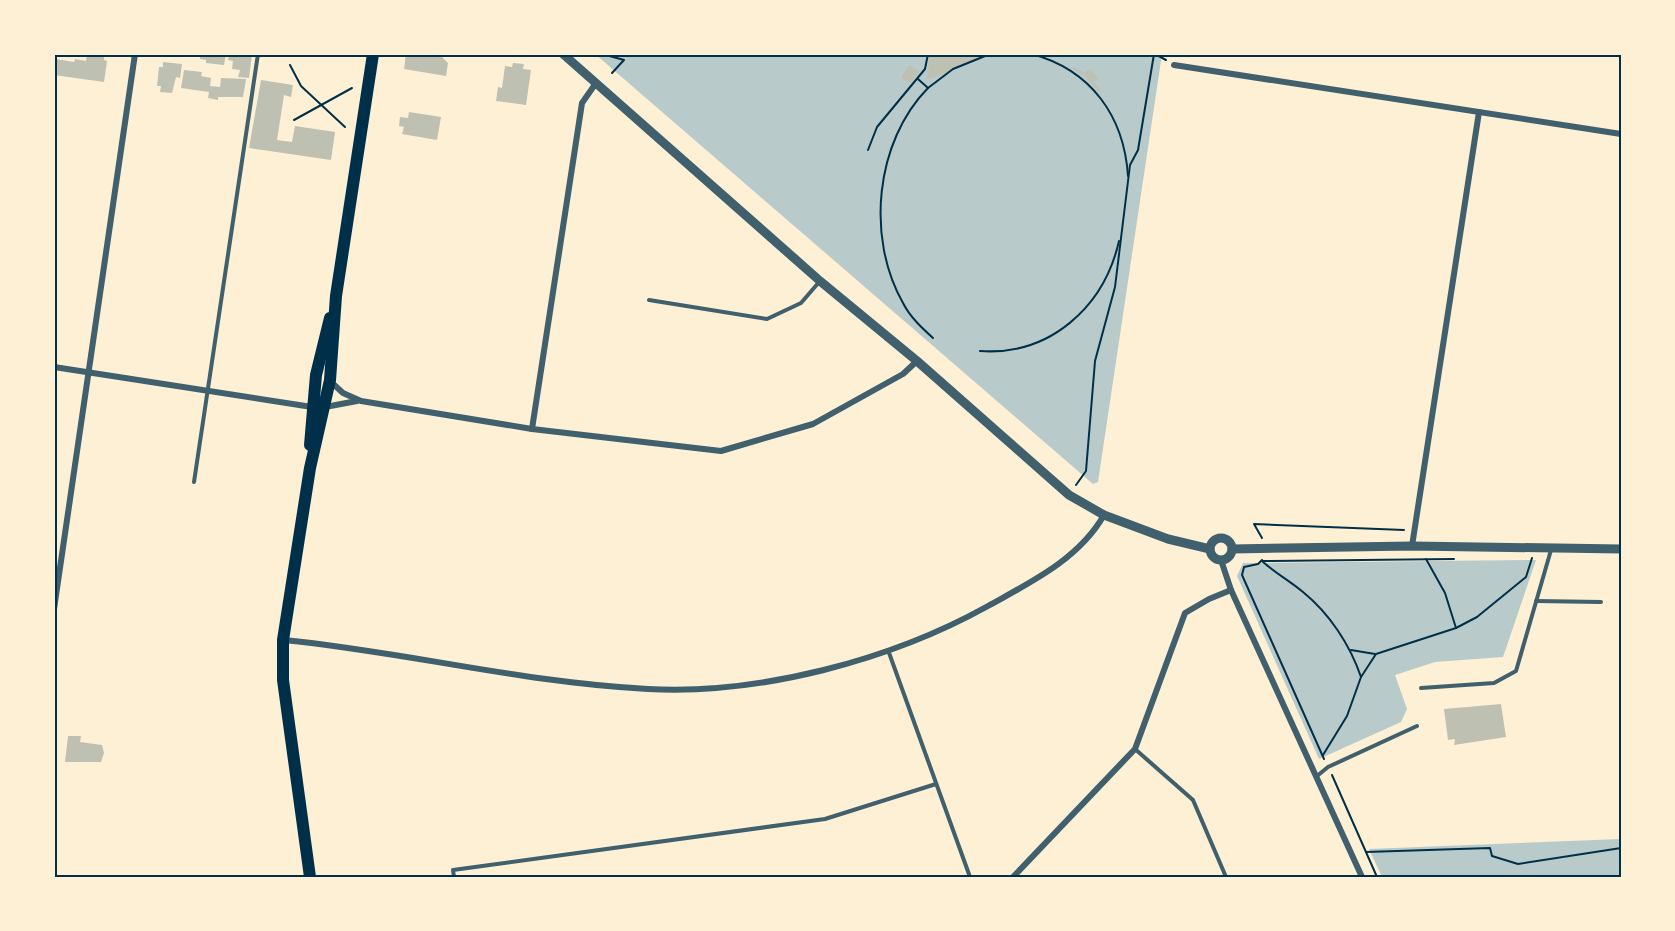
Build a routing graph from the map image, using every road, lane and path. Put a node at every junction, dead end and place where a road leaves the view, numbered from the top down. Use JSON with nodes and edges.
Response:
{"nodes":[{"id":1,"x":135,"y":54,"type":"edge"},
{"id":2,"x":258,"y":54,"type":"edge"},
{"id":3,"x":373,"y":54,"type":"edge"},
{"id":4,"x":563,"y":54,"type":"edge"},
{"id":5,"x":602,"y":54,"type":"edge"},
{"id":6,"x":928,"y":54,"type":"edge"},
{"id":7,"x":990,"y":54,"type":"edge"},
{"id":8,"x":1032,"y":54,"type":"edge"},
{"id":9,"x":1155,"y":54,"type":"edge"},
{"id":10,"x":290,"y":65,"type":"dead end"},
{"id":11,"x":1174,"y":65,"type":"joint"},
{"id":12,"x":612,"y":73,"type":"dead end"},
{"id":13,"x":918,"y":79,"type":"junction"},
{"id":14,"x":596,"y":83,"type":"junction"},
{"id":15,"x":352,"y":88,"type":"dead end"},
{"id":16,"x":928,"y":88,"type":"junction"},
{"id":17,"x":321,"y":105,"type":"junction"},
{"id":18,"x":1479,"y":112,"type":"junction"},
{"id":19,"x":294,"y":120,"type":"dead end"},
{"id":20,"x":345,"y":128,"type":"dead end"},
{"id":21,"x":1621,"y":134,"type":"edge"},
{"id":22,"x":868,"y":150,"type":"dead end"},
{"id":23,"x":1128,"y":188,"type":"junction"},
{"id":24,"x":1125,"y":207,"type":"junction"},
{"id":25,"x":820,"y":281,"type":"junction"},
{"id":26,"x":336,"y":296,"type":"junction"},
{"id":27,"x":649,"y":300,"type":"dead end"},
{"id":28,"x":933,"y":338,"type":"dead end"},
{"id":29,"x":980,"y":351,"type":"dead end"},
{"id":30,"x":917,"y":361,"type":"junction"},
{"id":31,"x":54,"y":367,"type":"edge"},
{"id":32,"x":87,"y":372,"type":"junction"},
{"id":33,"x":330,"y":380,"type":"junction"},
{"id":34,"x":206,"y":390,"type":"junction"},
{"id":35,"x":361,"y":401,"type":"junction"},
{"id":36,"x":312,"y":407,"type":"junction"},
{"id":37,"x":325,"y":407,"type":"junction"},
{"id":38,"x":532,"y":429,"type":"junction"},
{"id":39,"x":310,"y":468,"type":"junction"},
{"id":40,"x":194,"y":482,"type":"dead end"},
{"id":41,"x":1070,"y":495,"type":"junction"},
{"id":42,"x":1104,"y":515,"type":"junction"},
{"id":43,"x":1414,"y":530,"type":"junction"},
{"id":44,"x":1267,"y":546,"type":"junction"},
{"id":45,"x":1412,"y":546,"type":"junction"},
{"id":46,"x":1210,"y":549,"type":"junction"},
{"id":47,"x":1232,"y":549,"type":"junction"},
{"id":48,"x":1621,"y":549,"type":"edge"},
{"id":49,"x":1550,"y":554,"type":"junction"},
{"id":50,"x":1426,"y":559,"type":"junction"},
{"id":51,"x":1462,"y":559,"type":"dead end"},
{"id":52,"x":1221,"y":560,"type":"junction"},
{"id":53,"x":1262,"y":561,"type":"junction"},
{"id":54,"x":1231,"y":590,"type":"junction"},
{"id":55,"x":1536,"y":601,"type":"junction"},
{"id":56,"x":1601,"y":602,"type":"dead end"},
{"id":57,"x":54,"y":609,"type":"edge"},
{"id":58,"x":1456,"y":627,"type":"junction"},
{"id":59,"x":283,"y":640,"type":"junction"},
{"id":60,"x":888,"y":650,"type":"junction"},
{"id":61,"x":1351,"y":650,"type":"junction"},
{"id":62,"x":1376,"y":654,"type":"junction"},
{"id":63,"x":1361,"y":677,"type":"junction"},
{"id":64,"x":1421,"y":688,"type":"dead end"},
{"id":65,"x":1417,"y":726,"type":"dead end"},
{"id":66,"x":1136,"y":749,"type":"junction"},
{"id":67,"x":1323,"y":755,"type":"junction"},
{"id":68,"x":1328,"y":767,"type":"junction"},
{"id":69,"x":1316,"y":776,"type":"junction"},
{"id":70,"x":936,"y":784,"type":"junction"},
{"id":71,"x":1621,"y":848,"type":"edge"},
{"id":72,"x":1366,"y":852,"type":"junction"},
{"id":73,"x":310,"y":877,"type":"edge"},
{"id":74,"x":454,"y":877,"type":"edge"},
{"id":75,"x":970,"y":877,"type":"edge"},
{"id":76,"x":1013,"y":877,"type":"edge"},
{"id":77,"x":1226,"y":877,"type":"edge"},
{"id":78,"x":1362,"y":877,"type":"edge"},
{"id":79,"x":1377,"y":877,"type":"edge"}],
"edges":[{"from":1,"to":32,"type":"street"},
{"from":2,"to":34,"type":"lane"},
{"from":3,"to":26,"type":"main road"},
{"from":4,"to":14,"type":"street"},
{"from":5,"to":12,"type":"path"},
{"from":6,"to":13,"type":"path"},
{"from":7,"to":16,"type":"path"},
{"from":8,"to":23,"type":"path"},
{"from":9,"to":11,"type":"path"},
{"from":9,"to":23,"type":"path"},
{"from":10,"to":17,"type":"path"},
{"from":11,"to":18,"type":"street"},
{"from":13,"to":16,"type":"path"},
{"from":13,"to":22,"type":"path"},
{"from":14,"to":25,"type":"street"},
{"from":14,"to":38,"type":"street"},
{"from":15,"to":17,"type":"path"},
{"from":16,"to":28,"type":"path"},
{"from":17,"to":19,"type":"path"},
{"from":17,"to":20,"type":"path"},
{"from":18,"to":21,"type":"street"},
{"from":18,"to":43,"type":"street"},
{"from":23,"to":24,"type":"path"},
{"from":24,"to":29,"type":"path"},
{"from":24,"to":41,"type":"path"},
{"from":25,"to":27,"type":"lane"},
{"from":25,"to":30,"type":"street"},
{"from":26,"to":33,"type":"main road"},
{"from":26,"to":36,"type":"main road"},
{"from":30,"to":38,"type":"street"},
{"from":30,"to":41,"type":"street"},
{"from":31,"to":32,"type":"street"},
{"from":32,"to":34,"type":"street"},
{"from":32,"to":57,"type":"street"},
{"from":33,"to":35,"type":"street"},
{"from":33,"to":37,"type":"main road"},
{"from":34,"to":36,"type":"street"},
{"from":34,"to":40,"type":"lane"},
{"from":35,"to":37,"type":"street"},
{"from":35,"to":38,"type":"street"},
{"from":36,"to":37,"type":"main road"},
{"from":36,"to":39,"type":"main road"},
{"from":37,"to":39,"type":"main road"},
{"from":39,"to":59,"type":"main road"},
{"from":41,"to":42,"type":"street"},
{"from":42,"to":46,"type":"street"},
{"from":42,"to":60,"type":"street"},
{"from":43,"to":44,"type":"path"},
{"from":43,"to":45,"type":"street"},
{"from":44,"to":45,"type":"street"},
{"from":44,"to":47,"type":"street"},
{"from":44,"to":53,"type":"path"},
{"from":45,"to":49,"type":"street"},
{"from":46,"to":47,"type":"street"},
{"from":46,"to":52,"type":"street"},
{"from":47,"to":52,"type":"street"},
{"from":48,"to":49,"type":"street"},
{"from":49,"to":55,"type":"lane"},
{"from":49,"to":58,"type":"path"},
{"from":50,"to":51,"type":"path"},
{"from":50,"to":53,"type":"path"},
{"from":50,"to":58,"type":"path"},
{"from":52,"to":54,"type":"street"},
{"from":53,"to":61,"type":"path"},
{"from":53,"to":67,"type":"path"},
{"from":54,"to":66,"type":"street"},
{"from":54,"to":69,"type":"street"},
{"from":55,"to":56,"type":"lane"},
{"from":55,"to":64,"type":"lane"},
{"from":58,"to":62,"type":"path"},
{"from":59,"to":60,"type":"street"},
{"from":59,"to":73,"type":"main road"},
{"from":60,"to":70,"type":"lane"},
{"from":61,"to":62,"type":"path"},
{"from":61,"to":63,"type":"path"},
{"from":62,"to":63,"type":"path"},
{"from":63,"to":67,"type":"path"},
{"from":65,"to":68,"type":"lane"},
{"from":66,"to":76,"type":"street"},
{"from":66,"to":77,"type":"lane"},
{"from":67,"to":68,"type":"path"},
{"from":68,"to":69,"type":"lane"},
{"from":68,"to":72,"type":"path"},
{"from":69,"to":78,"type":"street"},
{"from":70,"to":74,"type":"lane"},
{"from":70,"to":75,"type":"lane"},
{"from":71,"to":72,"type":"path"},
{"from":72,"to":79,"type":"path"}]}
